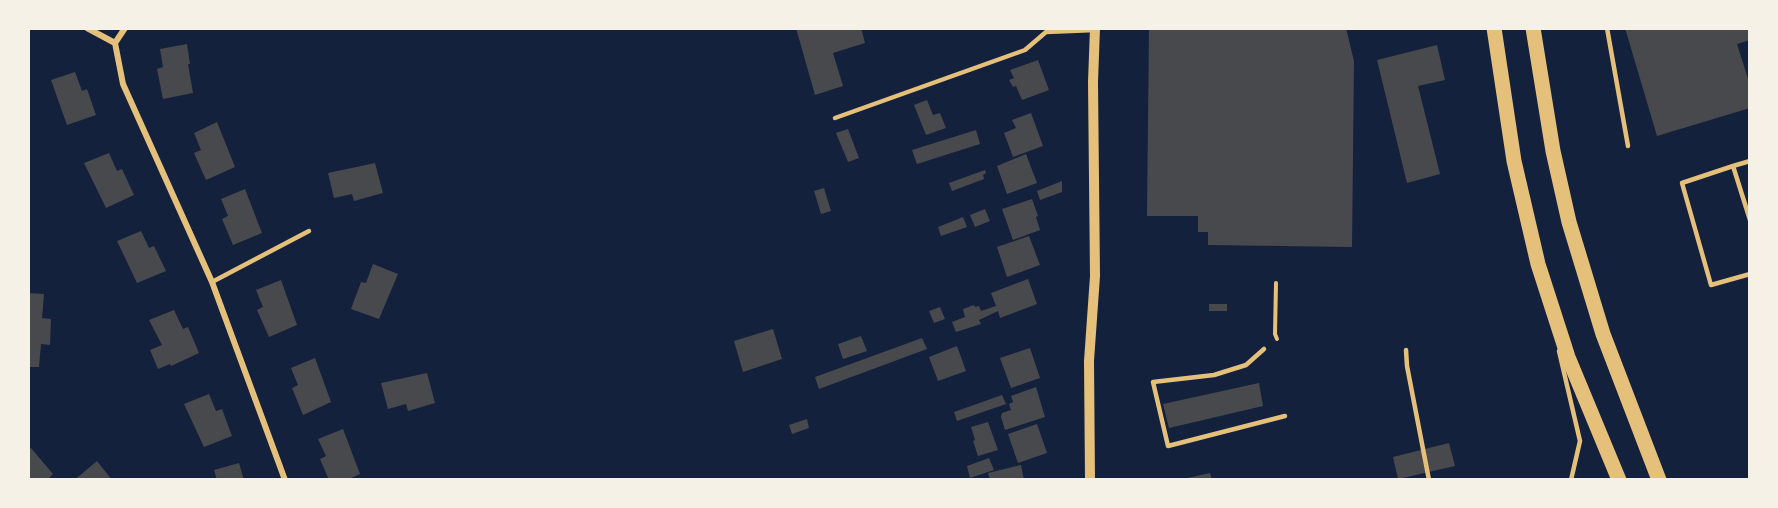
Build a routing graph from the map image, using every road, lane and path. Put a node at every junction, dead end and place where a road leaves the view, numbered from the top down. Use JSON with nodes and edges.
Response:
{"nodes":[{"id":1,"x":87,"y":28,"type":"edge"},
{"id":2,"x":125,"y":28,"type":"edge"},
{"id":3,"x":1494,"y":28,"type":"edge"},
{"id":4,"x":1607,"y":28,"type":"edge"},
{"id":5,"x":1095,"y":29,"type":"edge"},
{"id":6,"x":1534,"y":31,"type":"edge"},
{"id":7,"x":115,"y":43,"type":"junction"},
{"id":8,"x":835,"y":118,"type":"dead end"},
{"id":9,"x":1628,"y":146,"type":"dead end"},
{"id":10,"x":1749,"y":161,"type":"edge"},
{"id":11,"x":1733,"y":166,"type":"junction"},
{"id":12,"x":1749,"y":220,"type":"edge"},
{"id":13,"x":309,"y":231,"type":"dead end"},
{"id":14,"x":1538,"y":264,"type":"junction"},
{"id":15,"x":1749,"y":274,"type":"edge"},
{"id":16,"x":212,"y":282,"type":"junction"},
{"id":17,"x":1276,"y":283,"type":"dead end"},
{"id":18,"x":1278,"y":342,"type":"dead end"},
{"id":19,"x":1264,"y":349,"type":"dead end"},
{"id":20,"x":1406,"y":350,"type":"dead end"},
{"id":21,"x":1285,"y":417,"type":"dead end"},
{"id":22,"x":285,"y":480,"type":"edge"},
{"id":23,"x":1090,"y":480,"type":"edge"},
{"id":24,"x":1429,"y":480,"type":"edge"},
{"id":25,"x":1571,"y":480,"type":"edge"},
{"id":26,"x":1619,"y":480,"type":"edge"},
{"id":27,"x":1659,"y":480,"type":"edge"}],
"edges":[{"from":1,"to":7,"type":"street"},
{"from":2,"to":7,"type":"street"},
{"from":3,"to":14,"type":"main road"},
{"from":4,"to":9,"type":"lane"},
{"from":5,"to":8,"type":"lane"},
{"from":5,"to":23,"type":"street"},
{"from":6,"to":27,"type":"main road"},
{"from":7,"to":16,"type":"street"},
{"from":10,"to":11,"type":"lane"},
{"from":11,"to":12,"type":"lane"},
{"from":11,"to":15,"type":"lane"},
{"from":13,"to":16,"type":"lane"},
{"from":14,"to":25,"type":"lane"},
{"from":14,"to":26,"type":"main road"},
{"from":16,"to":22,"type":"street"},
{"from":17,"to":18,"type":"path"},
{"from":19,"to":21,"type":"lane"},
{"from":20,"to":24,"type":"lane"}]}
